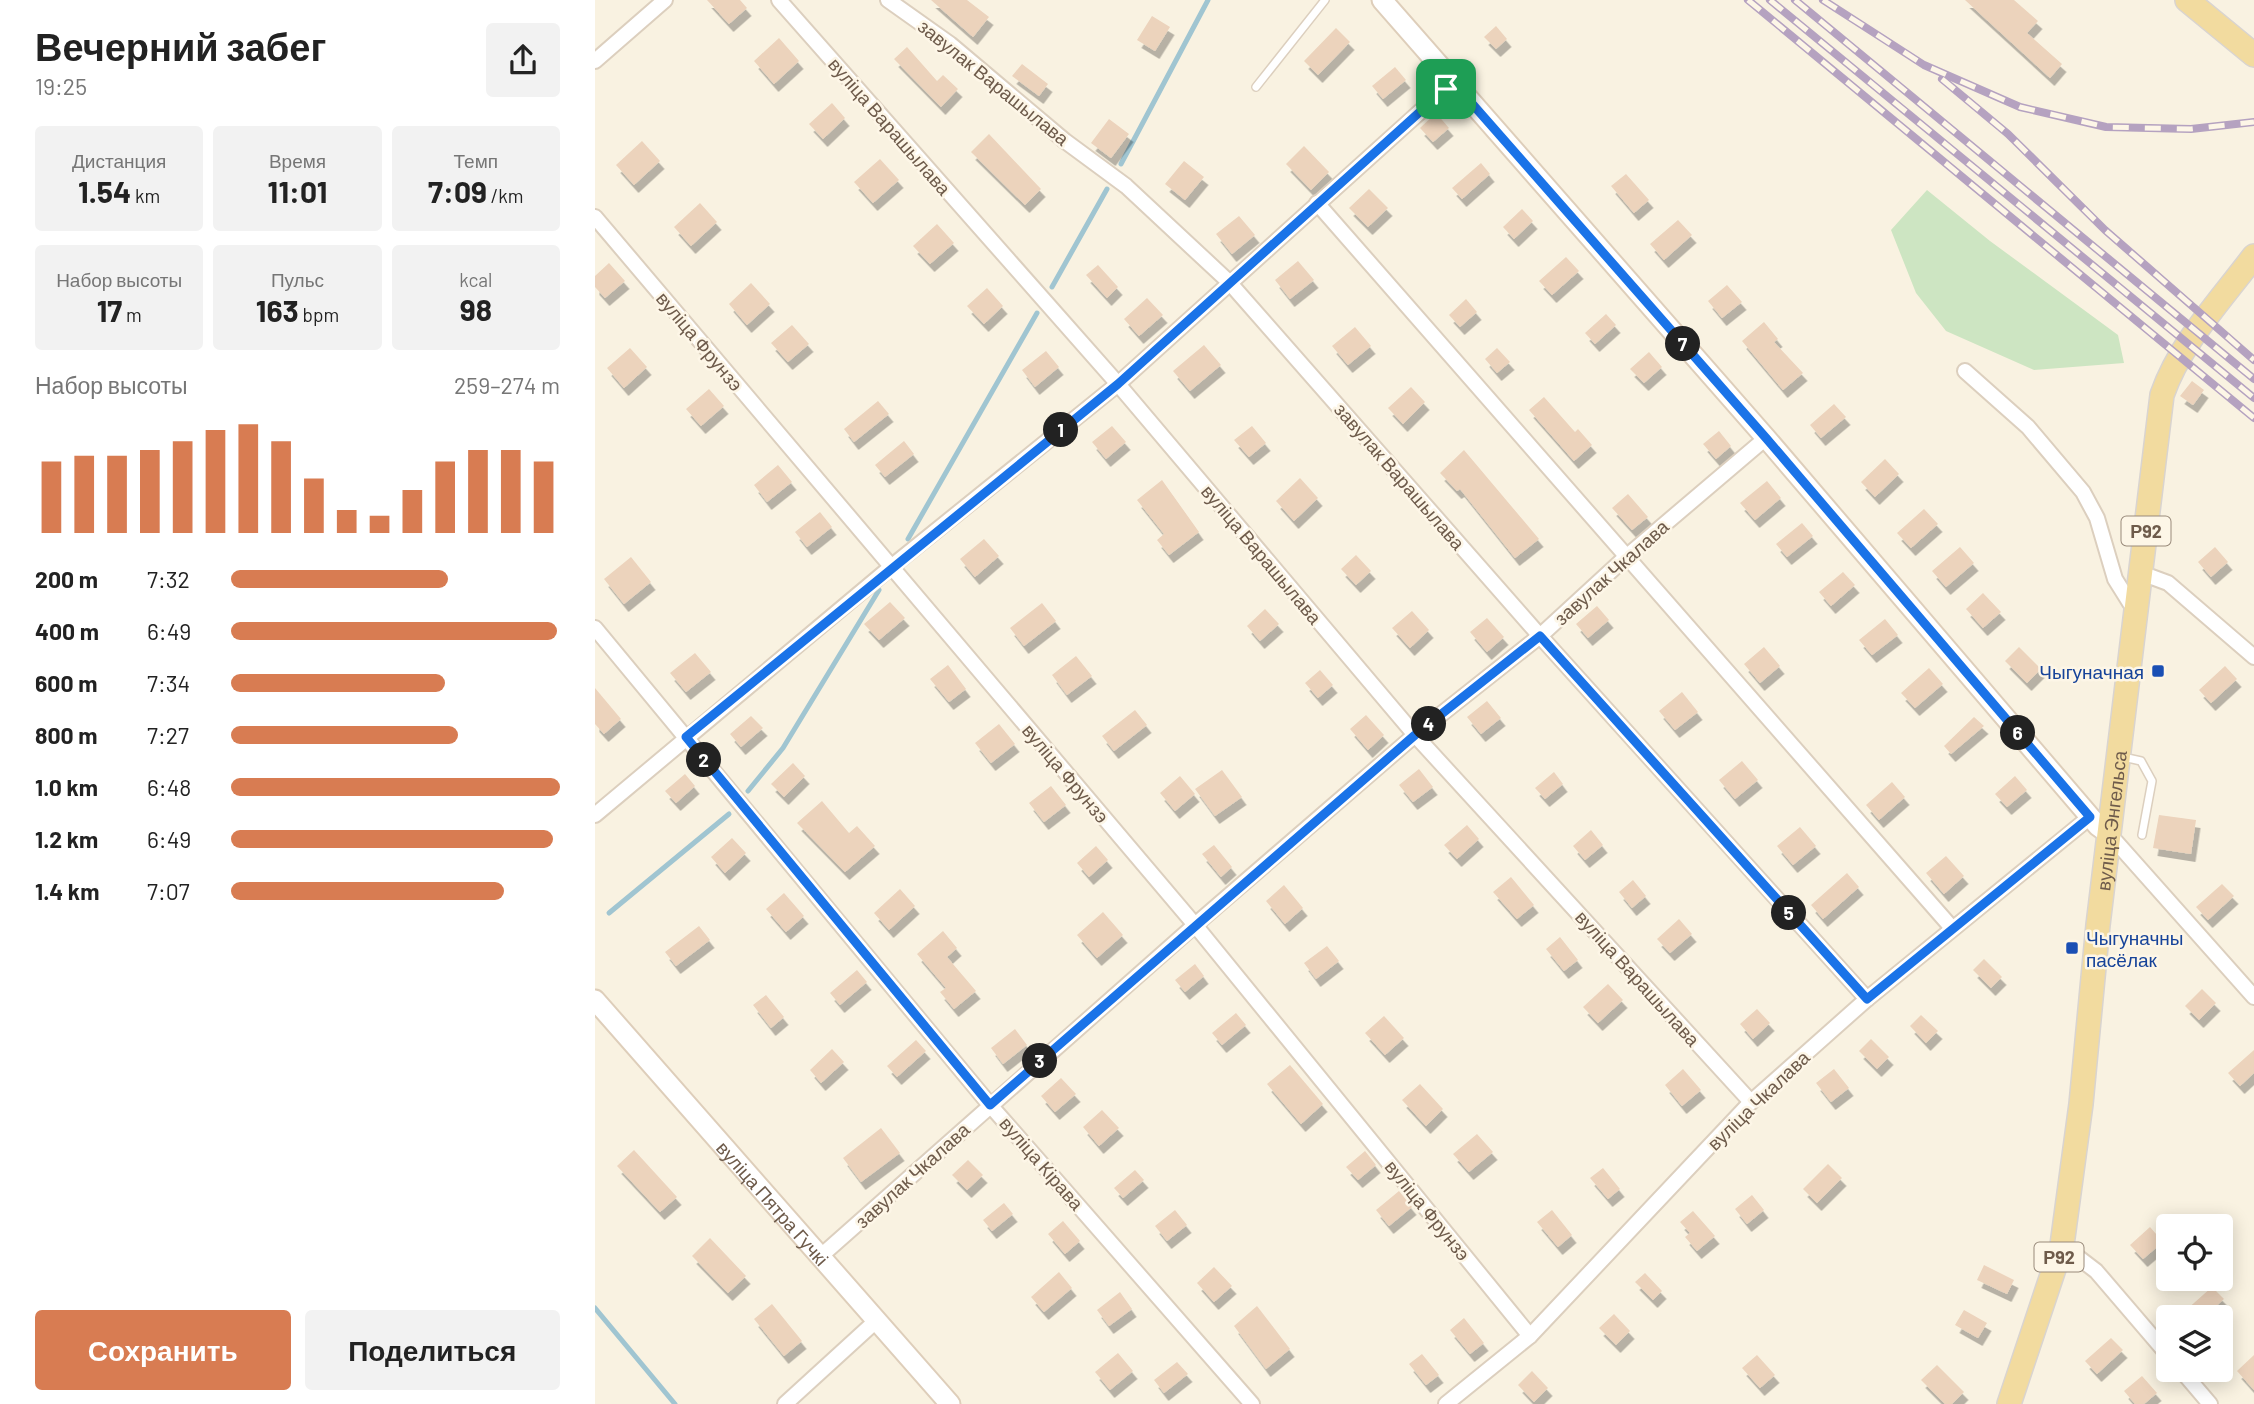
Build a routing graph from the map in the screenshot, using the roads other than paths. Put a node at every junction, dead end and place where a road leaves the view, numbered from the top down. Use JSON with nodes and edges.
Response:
{"nodes":[{"id":1,"x":666,"y":0,"type":"edge"},
{"id":2,"x":779,"y":0,"type":"edge"},
{"id":3,"x":888,"y":0,"type":"edge"},
{"id":4,"x":1325,"y":0,"type":"edge"},
{"id":5,"x":1382,"y":0,"type":"edge"},
{"id":6,"x":2196,"y":3,"type":"edge"},
{"id":7,"x":2254,"y":55,"type":"edge"},
{"id":8,"x":595,"y":61,"type":"edge"},
{"id":9,"x":1453,"y":82,"type":"junction"},
{"id":10,"x":1256,"y":87,"type":"dead end"},
{"id":11,"x":1317,"y":203,"type":"junction"},
{"id":12,"x":595,"y":217,"type":"edge"},
{"id":13,"x":2254,"y":256,"type":"edge"},
{"id":14,"x":1229,"y":282,"type":"junction"},
{"id":15,"x":1965,"y":372,"type":"dead end"},
{"id":16,"x":1118,"y":384,"type":"junction"},
{"id":17,"x":1766,"y":438,"type":"junction"},
{"id":18,"x":1626,"y":557,"type":"junction"},
{"id":19,"x":891,"y":567,"type":"junction"},
{"id":20,"x":2141,"y":573,"type":"junction"},
{"id":21,"x":2137,"y":606,"type":"junction"},
{"id":22,"x":595,"y":628,"type":"edge"},
{"id":23,"x":1540,"y":636,"type":"junction"},
{"id":24,"x":2254,"y":657,"type":"edge"},
{"id":25,"x":1415,"y":735,"type":"junction"},
{"id":26,"x":686,"y":737,"type":"junction"},
{"id":27,"x":2118,"y":756,"type":"junction"},
{"id":28,"x":595,"y":815,"type":"edge"},
{"id":29,"x":2090,"y":817,"type":"junction"},
{"id":30,"x":2109,"y":834,"type":"junction"},
{"id":31,"x":2142,"y":835,"type":"dead end"},
{"id":32,"x":1195,"y":925,"type":"junction"},
{"id":33,"x":1952,"y":928,"type":"junction"},
{"id":34,"x":2254,"y":998,"type":"edge"},
{"id":35,"x":1867,"y":999,"type":"junction"},
{"id":36,"x":595,"y":1000,"type":"edge"},
{"id":37,"x":1751,"y":1102,"type":"junction"},
{"id":38,"x":990,"y":1105,"type":"junction"},
{"id":39,"x":2062,"y":1245,"type":"junction"},
{"id":40,"x":822,"y":1255,"type":"junction"},
{"id":41,"x":877,"y":1320,"type":"junction"},
{"id":42,"x":1530,"y":1336,"type":"junction"},
{"id":43,"x":2156,"y":1341,"type":"edge"},
{"id":44,"x":2191,"y":1382,"type":"edge"},
{"id":45,"x":785,"y":1404,"type":"edge"},
{"id":46,"x":950,"y":1404,"type":"edge"},
{"id":47,"x":1252,"y":1404,"type":"edge"},
{"id":48,"x":1446,"y":1404,"type":"edge"},
{"id":49,"x":2009,"y":1404,"type":"edge"},
{"id":50,"x":2210,"y":1404,"type":"edge"}],
"edges":[{"from":1,"to":8,"type":"street"},
{"from":2,"to":16,"type":"street","name":"вуліца Варашылава"},
{"from":3,"to":14,"type":"street","name":"завулак Варашылава"},
{"from":4,"to":10,"type":"lane"},
{"from":5,"to":9,"type":"main road"},
{"from":6,"to":7,"type":"main road"},
{"from":9,"to":11,"type":"street"},
{"from":9,"to":17,"type":"main road"},
{"from":11,"to":14,"type":"street"},
{"from":11,"to":18,"type":"street"},
{"from":12,"to":19,"type":"street","name":"вуліца Фрунзэ"},
{"from":13,"to":20,"type":"main road","name":"вуліца Энгельса","number":"Р92"},
{"from":14,"to":16,"type":"street"},
{"from":14,"to":23,"type":"street","name":"завулак Варашылава"},
{"from":15,"to":21,"type":"street"},
{"from":16,"to":19,"type":"street"},
{"from":16,"to":25,"type":"street","name":"вуліца Варашылава"},
{"from":17,"to":18,"type":"street","name":"завулак Чкалава"},
{"from":17,"to":29,"type":"main road"},
{"from":18,"to":23,"type":"street","name":"завулак Чкалава"},
{"from":18,"to":33,"type":"street"},
{"from":19,"to":26,"type":"street"},
{"from":19,"to":32,"type":"street","name":"вуліца Фрунзэ"},
{"from":20,"to":21,"type":"main road","name":"вуліца Энгельса","number":"Р92"},
{"from":20,"to":24,"type":"street"},
{"from":21,"to":27,"type":"main road","name":"вуліца Энгельса","number":"Р92"},
{"from":22,"to":26,"type":"street","name":"вуліца Кірава"},
{"from":23,"to":25,"type":"street","name":"завулак Чкалава"},
{"from":23,"to":35,"type":"street","name":"завулак Варашылава"},
{"from":25,"to":32,"type":"street","name":"завулак Чкалава"},
{"from":25,"to":37,"type":"street","name":"вуліца Варашылава"},
{"from":26,"to":28,"type":"street"},
{"from":26,"to":38,"type":"street","name":"вуліца Кірава"},
{"from":27,"to":30,"type":"main road","name":"вуліца Энгельса","number":"Р92"},
{"from":27,"to":31,"type":"lane"},
{"from":29,"to":30,"type":"main road"},
{"from":29,"to":33,"type":"street","name":"вуліца Чкалава"},
{"from":30,"to":34,"type":"street"},
{"from":30,"to":39,"type":"main road","name":"вуліца Энгельса","number":"Р92"},
{"from":32,"to":38,"type":"street","name":"завулак Чкалава"},
{"from":32,"to":42,"type":"street","name":"вуліца Фрунзэ"},
{"from":33,"to":35,"type":"street","name":"вуліца Чкалава"},
{"from":35,"to":37,"type":"street","name":"вуліца Чкалава"},
{"from":36,"to":40,"type":"main road","name":"вуліца Пятра Гучкі"},
{"from":37,"to":42,"type":"street","name":"вуліца Чкалава"},
{"from":38,"to":40,"type":"street","name":"завулак Чкалава"},
{"from":38,"to":47,"type":"street","name":"вуліца Кірава"},
{"from":39,"to":43,"type":"street"},
{"from":39,"to":49,"type":"main road","name":"вуліца Энгельса","number":"Р92"},
{"from":40,"to":41,"type":"main road","name":"вуліца Пятра Гучкі"},
{"from":41,"to":45,"type":"street"},
{"from":41,"to":46,"type":"main road","name":"вуліца Пятра Гучкі"},
{"from":42,"to":48,"type":"street","name":"вуліца Чкалава"},
{"from":44,"to":50,"type":"street"}]}
